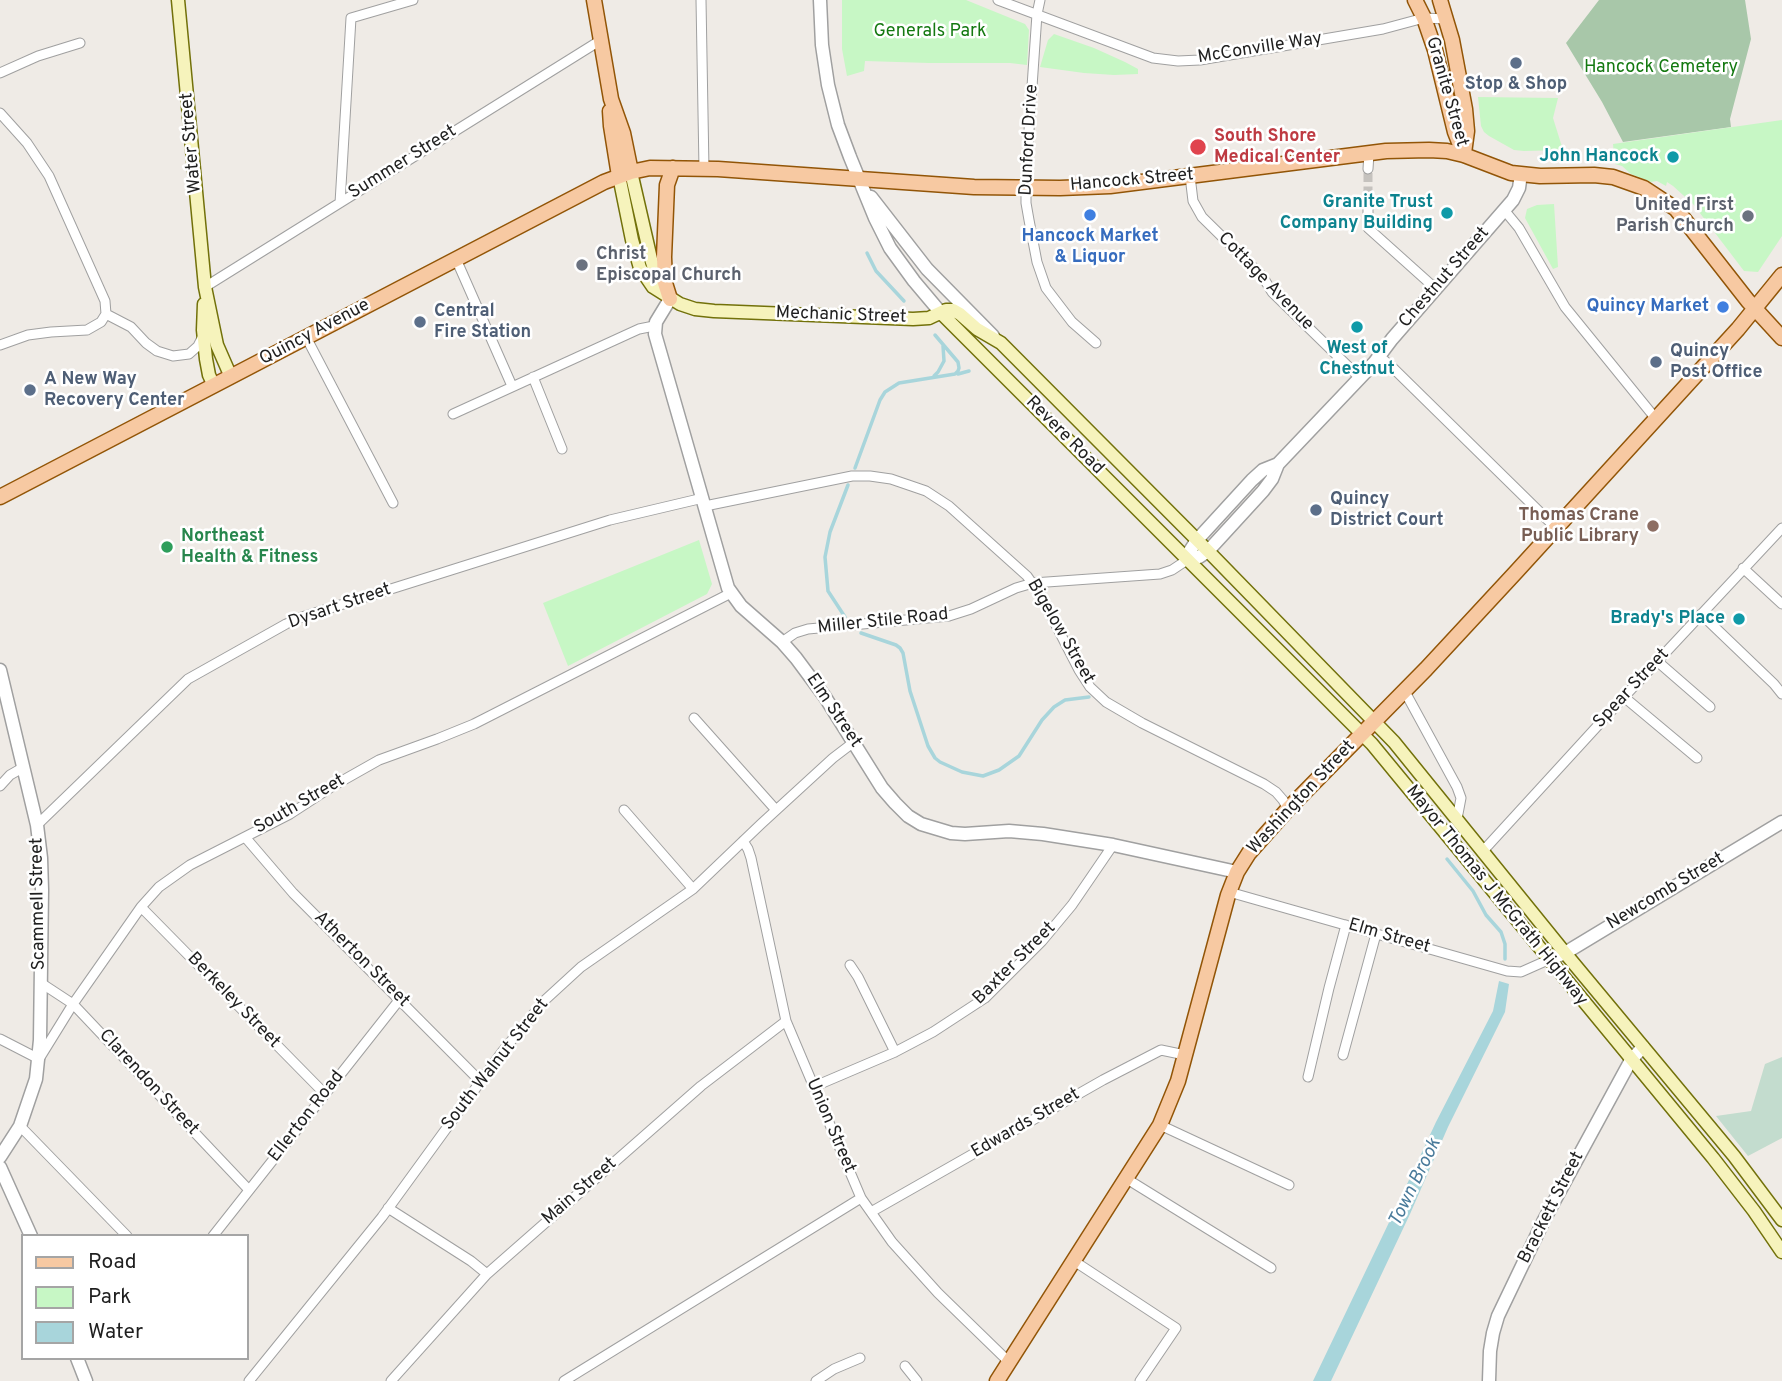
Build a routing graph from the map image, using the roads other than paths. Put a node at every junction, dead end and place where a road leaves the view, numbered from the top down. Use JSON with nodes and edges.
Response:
{"nodes":[{"id":1,"x":178,"y":0,"type":"edge"},
{"id":2,"x":413,"y":0,"type":"edge"},
{"id":3,"x":594,"y":0,"type":"edge"},
{"id":4,"x":701,"y":0,"type":"edge"},
{"id":5,"x":820,"y":0,"type":"edge"},
{"id":6,"x":998,"y":0,"type":"edge"},
{"id":7,"x":1040,"y":0,"type":"edge"},
{"id":8,"x":1415,"y":0,"type":"edge"},
{"id":9,"x":1440,"y":0,"type":"edge"},
{"id":10,"x":1037,"y":14,"type":"junction"},
{"id":11,"x":1424,"y":18,"type":"junction"},
{"id":12,"x":1446,"y":19,"type":"junction"},
{"id":13,"x":601,"y":40,"type":"junction"},
{"id":14,"x":80,"y":43,"type":"dead end"},
{"id":15,"x":0,"y":73,"type":"edge"},
{"id":16,"x":0,"y":113,"type":"edge"},
{"id":17,"x":1369,"y":153,"type":"junction"},
{"id":18,"x":1464,"y":155,"type":"junction"},
{"id":19,"x":673,"y":168,"type":"junction"},
{"id":20,"x":704,"y":169,"type":"junction"},
{"id":21,"x":1368,"y":169,"type":"tunnel mouth"},
{"id":22,"x":625,"y":174,"type":"junction"},
{"id":23,"x":1521,"y":174,"type":"junction"},
{"id":24,"x":1190,"y":176,"type":"junction"},
{"id":25,"x":859,"y":180,"type":"junction"},
{"id":26,"x":1026,"y":188,"type":"junction"},
{"id":27,"x":340,"y":203,"type":"junction"},
{"id":28,"x":1368,"y":209,"type":"tunnel mouth"},
{"id":29,"x":1504,"y":211,"type":"junction"},
{"id":30,"x":456,"y":259,"type":"junction"},
{"id":31,"x":1782,"y":275,"type":"edge"},
{"id":32,"x":205,"y":286,"type":"junction"},
{"id":33,"x":1436,"y":289,"type":"junction"},
{"id":34,"x":670,"y":299,"type":"junction"},
{"id":35,"x":1756,"y":309,"type":"junction"},
{"id":36,"x":941,"y":313,"type":"junction"},
{"id":37,"x":106,"y":314,"type":"junction"},
{"id":38,"x":654,"y":326,"type":"junction"},
{"id":39,"x":203,"y":336,"type":"junction"},
{"id":40,"x":306,"y":337,"type":"junction"},
{"id":41,"x":1782,"y":338,"type":"edge"},
{"id":42,"x":1,"y":341,"type":"edge"},
{"id":43,"x":1001,"y":343,"type":"junction"},
{"id":44,"x":1096,"y":343,"type":"dead end"},
{"id":45,"x":1379,"y":356,"type":"junction"},
{"id":46,"x":231,"y":377,"type":"junction"},
{"id":47,"x":533,"y":377,"type":"junction"},
{"id":48,"x":1359,"y":377,"type":"junction"},
{"id":49,"x":214,"y":386,"type":"junction"},
{"id":50,"x":512,"y":386,"type":"junction"},
{"id":51,"x":453,"y":414,"type":"dead end"},
{"id":52,"x":1656,"y":419,"type":"junction"},
{"id":53,"x":562,"y":449,"type":"dead end"},
{"id":54,"x":1278,"y":464,"type":"junction"},
{"id":55,"x":0,"y":498,"type":"edge"},
{"id":56,"x":704,"y":502,"type":"junction"},
{"id":57,"x":393,"y":503,"type":"dead end"},
{"id":58,"x":1556,"y":528,"type":"junction"},
{"id":59,"x":1782,"y":528,"type":"edge"},
{"id":60,"x":1197,"y":540,"type":"junction"},
{"id":61,"x":1208,"y":551,"type":"junction"},
{"id":62,"x":1187,"y":560,"type":"junction"},
{"id":63,"x":1743,"y":568,"type":"junction"},
{"id":64,"x":1033,"y":583,"type":"junction"},
{"id":65,"x":731,"y":593,"type":"junction"},
{"id":66,"x":1782,"y":604,"type":"edge"},
{"id":67,"x":1700,"y":614,"type":"junction"},
{"id":68,"x":782,"y":642,"type":"junction"},
{"id":69,"x":1657,"y":661,"type":"junction"},
{"id":70,"x":0,"y":670,"type":"edge"},
{"id":71,"x":1404,"y":690,"type":"junction"},
{"id":72,"x":1782,"y":694,"type":"edge"},
{"id":73,"x":1624,"y":697,"type":"junction"},
{"id":74,"x":1710,"y":707,"type":"dead end"},
{"id":75,"x":695,"y":718,"type":"dead end"},
{"id":76,"x":1374,"y":720,"type":"junction"},
{"id":77,"x":1362,"y":733,"type":"junction"},
{"id":78,"x":854,"y":742,"type":"junction"},
{"id":79,"x":1697,"y":758,"type":"dead end"},
{"id":80,"x":24,"y":767,"type":"junction"},
{"id":81,"x":0,"y":786,"type":"edge"},
{"id":82,"x":1288,"y":809,"type":"junction"},
{"id":83,"x":624,"y":810,"type":"dead end"},
{"id":84,"x":776,"y":810,"type":"junction"},
{"id":85,"x":1457,"y":818,"type":"junction"},
{"id":86,"x":1782,"y":822,"type":"edge"},
{"id":87,"x":37,"y":825,"type":"junction"},
{"id":88,"x":245,"y":837,"type":"junction"},
{"id":89,"x":743,"y":841,"type":"junction"},
{"id":90,"x":1113,"y":845,"type":"junction"},
{"id":91,"x":1483,"y":851,"type":"junction"},
{"id":92,"x":1237,"y":872,"type":"junction"},
{"id":93,"x":693,"y":889,"type":"junction"},
{"id":94,"x":1229,"y":892,"type":"junction"},
{"id":95,"x":141,"y":907,"type":"junction"},
{"id":96,"x":1346,"y":925,"type":"junction"},
{"id":97,"x":1376,"y":934,"type":"junction"},
{"id":98,"x":1565,"y":953,"type":"junction"},
{"id":99,"x":1548,"y":960,"type":"junction"},
{"id":100,"x":850,"y":965,"type":"dead end"},
{"id":101,"x":41,"y":984,"type":"junction"},
{"id":102,"x":400,"y":999,"type":"junction"},
{"id":103,"x":73,"y":1004,"type":"junction"},
{"id":104,"x":786,"y":1021,"type":"junction"},
{"id":105,"x":0,"y":1039,"type":"edge"},
{"id":106,"x":1643,"y":1046,"type":"junction"},
{"id":107,"x":895,"y":1052,"type":"junction"},
{"id":108,"x":1185,"y":1055,"type":"junction"},
{"id":109,"x":1343,"y":1055,"type":"dead end"},
{"id":110,"x":39,"y":1059,"type":"junction"},
{"id":111,"x":1631,"y":1060,"type":"junction"},
{"id":112,"x":1308,"y":1077,"type":"dead end"},
{"id":113,"x":480,"y":1081,"type":"junction"},
{"id":114,"x":813,"y":1087,"type":"junction"},
{"id":115,"x":325,"y":1094,"type":"junction"},
{"id":116,"x":1160,"y":1125,"type":"junction"},
{"id":117,"x":20,"y":1126,"type":"junction"},
{"id":118,"x":0,"y":1157,"type":"edge"},
{"id":119,"x":0,"y":1167,"type":"edge"},
{"id":120,"x":1127,"y":1179,"type":"junction"},
{"id":121,"x":1289,"y":1185,"type":"dead end"},
{"id":122,"x":249,"y":1190,"type":"junction"},
{"id":123,"x":861,"y":1198,"type":"junction"},
{"id":124,"x":388,"y":1208,"type":"junction"},
{"id":125,"x":871,"y":1212,"type":"junction"},
{"id":126,"x":1782,"y":1220,"type":"edge"},
{"id":127,"x":30,"y":1234,"type":"edge"},
{"id":128,"x":125,"y":1234,"type":"edge"},
{"id":129,"x":215,"y":1234,"type":"edge"},
{"id":130,"x":1782,"y":1252,"type":"edge"},
{"id":131,"x":1074,"y":1261,"type":"junction"},
{"id":132,"x":1271,"y":1268,"type":"dead end"},
{"id":133,"x":487,"y":1274,"type":"junction"},
{"id":134,"x":860,"y":1358,"type":"dead end"},
{"id":135,"x":78,"y":1360,"type":"edge"},
{"id":136,"x":1009,"y":1362,"type":"junction"},
{"id":137,"x":905,"y":1366,"type":"dead end"},
{"id":138,"x":86,"y":1381,"type":"edge"},
{"id":139,"x":249,"y":1381,"type":"edge"},
{"id":140,"x":391,"y":1381,"type":"edge"},
{"id":141,"x":564,"y":1381,"type":"edge"},
{"id":142,"x":816,"y":1381,"type":"edge"},
{"id":143,"x":917,"y":1381,"type":"edge"},
{"id":144,"x":997,"y":1381,"type":"edge"},
{"id":145,"x":1140,"y":1381,"type":"edge"},
{"id":146,"x":1489,"y":1381,"type":"edge"}],
"edges":[{"from":1,"to":32,"type":"main road","name":"Water Street"},
{"from":2,"to":27,"type":"street"},
{"from":3,"to":13,"type":"main road"},
{"from":4,"to":20,"type":"street"},
{"from":5,"to":25,"type":"street"},
{"from":6,"to":10,"type":"street","name":"McConville Way"},
{"from":7,"to":10,"type":"street","name":"Dunford Drive"},
{"from":8,"to":11,"type":"main road","name":"Granite Street"},
{"from":9,"to":12,"type":"main road","name":"Granite Street"},
{"from":10,"to":11,"type":"street","name":"McConville Way"},
{"from":10,"to":26,"type":"street","name":"Dunford Drive"},
{"from":11,"to":12,"type":"street","name":"McConville Way"},
{"from":11,"to":18,"type":"main road","name":"Granite Street"},
{"from":12,"to":18,"type":"main road","name":"Granite Street"},
{"from":13,"to":22,"type":"main road"},
{"from":13,"to":27,"type":"street","name":"Summer Street"},
{"from":14,"to":15,"type":"street"},
{"from":16,"to":37,"type":"street"},
{"from":17,"to":18,"type":"main road","name":"Hancock Street"},
{"from":17,"to":21,"type":"street"},
{"from":17,"to":24,"type":"main road","name":"Hancock Street"},
{"from":18,"to":23,"type":"main road","name":"Hancock Street"},
{"from":19,"to":20,"type":"main road","name":"Hancock Street"},
{"from":19,"to":22,"type":"main road","name":"Hancock Street"},
{"from":19,"to":34,"type":"main road"},
{"from":20,"to":25,"type":"main road","name":"Hancock Street"},
{"from":22,"to":30,"type":"main road","name":"Quincy Avenue"},
{"from":22,"to":34,"type":"main road"},
{"from":23,"to":29,"type":"street","name":"Chestnut Street"},
{"from":23,"to":35,"type":"main road","name":"Hancock Street"},
{"from":24,"to":26,"type":"main road","name":"Hancock Street"},
{"from":24,"to":48,"type":"street","name":"Cottage Avenue"},
{"from":25,"to":26,"type":"main road","name":"Hancock Street"},
{"from":25,"to":36,"type":"street"},
{"from":25,"to":43,"type":"street","name":"Revere Road"},
{"from":26,"to":44,"type":"street","name":"Dunford Drive"},
{"from":27,"to":32,"type":"street","name":"Summer Street"},
{"from":28,"to":33,"type":"street"},
{"from":29,"to":33,"type":"street","name":"Chestnut Street"},
{"from":29,"to":52,"type":"street"},
{"from":30,"to":40,"type":"main road","name":"Quincy Avenue"},
{"from":30,"to":50,"type":"street"},
{"from":31,"to":35,"type":"main road"},
{"from":32,"to":39,"type":"main road","name":"Water Street"},
{"from":32,"to":46,"type":"main road","name":"Water Street"},
{"from":33,"to":45,"type":"street","name":"Chestnut Street"},
{"from":34,"to":36,"type":"main road","name":"Mechanic Street"},
{"from":34,"to":38,"type":"street"},
{"from":35,"to":41,"type":"main road","name":"Hancock Street"},
{"from":35,"to":52,"type":"main road","name":"Washington Street"},
{"from":36,"to":43,"type":"main road","name":"Mechanic Street"},
{"from":36,"to":62,"type":"main road","name":"Revere Road"},
{"from":37,"to":39,"type":"street"},
{"from":37,"to":42,"type":"street"},
{"from":38,"to":47,"type":"street"},
{"from":38,"to":56,"type":"street","name":"Elm Street"},
{"from":39,"to":49,"type":"main road","name":"Water Street"},
{"from":40,"to":46,"type":"main road","name":"Quincy Avenue"},
{"from":40,"to":57,"type":"street"},
{"from":43,"to":60,"type":"main road","name":"Revere Road"},
{"from":45,"to":48,"type":"street","name":"Chestnut Street"},
{"from":45,"to":58,"type":"street"},
{"from":46,"to":49,"type":"main road","name":"Quincy Avenue"},
{"from":47,"to":50,"type":"street"},
{"from":47,"to":53,"type":"street"},
{"from":48,"to":54,"type":"street","name":"Chestnut Street"},
{"from":49,"to":55,"type":"main road","name":"Quincy Avenue"},
{"from":50,"to":51,"type":"street"},
{"from":52,"to":58,"type":"main road","name":"Washington Street"},
{"from":54,"to":60,"type":"street"},
{"from":54,"to":61,"type":"street"},
{"from":56,"to":64,"type":"street","name":"Bigelow Street"},
{"from":56,"to":65,"type":"street","name":"Elm Street"},
{"from":56,"to":87,"type":"street","name":"Dysart Street"},
{"from":58,"to":71,"type":"main road","name":"Washington Street"},
{"from":59,"to":63,"type":"street","name":"Spear Street"},
{"from":60,"to":61,"type":"main road","name":"Mayor Thomas J McGrath Highway"},
{"from":60,"to":62,"type":"street"},
{"from":61,"to":62,"type":"street"},
{"from":61,"to":76,"type":"main road","name":"Mayor Thomas J McGrath Highway"},
{"from":62,"to":64,"type":"street","name":"Miller Stile Road"},
{"from":62,"to":77,"type":"main road","name":"Mayor Thomas J McGrath Highway"},
{"from":63,"to":66,"type":"street"},
{"from":63,"to":67,"type":"street","name":"Spear Street"},
{"from":64,"to":68,"type":"street","name":"Miller Stile Road"},
{"from":64,"to":82,"type":"street","name":"Bigelow Street"},
{"from":65,"to":68,"type":"street","name":"Elm Street"},
{"from":65,"to":88,"type":"street","name":"South Street"},
{"from":67,"to":69,"type":"street","name":"Spear Street"},
{"from":67,"to":72,"type":"street"},
{"from":68,"to":78,"type":"street","name":"Elm Street"},
{"from":69,"to":73,"type":"street","name":"Spear Street"},
{"from":69,"to":74,"type":"street"},
{"from":70,"to":80,"type":"street","name":"Scammell Street"},
{"from":71,"to":76,"type":"main road","name":"Washington Street"},
{"from":71,"to":85,"type":"street"},
{"from":73,"to":79,"type":"street"},
{"from":73,"to":91,"type":"street","name":"Spear Street"},
{"from":75,"to":84,"type":"street"},
{"from":76,"to":77,"type":"main road","name":"Washington Street"},
{"from":76,"to":85,"type":"main road","name":"Mayor Thomas J McGrath Highway"},
{"from":77,"to":82,"type":"main road","name":"Washington Street"},
{"from":77,"to":99,"type":"main road","name":"Mayor Thomas J McGrath Highway"},
{"from":78,"to":84,"type":"street","name":"South Walnut Street"},
{"from":78,"to":90,"type":"street","name":"Elm Street"},
{"from":80,"to":81,"type":"street"},
{"from":80,"to":87,"type":"street","name":"Scammell Street"},
{"from":82,"to":92,"type":"main road","name":"Washington Street"},
{"from":83,"to":93,"type":"street"},
{"from":84,"to":89,"type":"street","name":"South Walnut Street"},
{"from":85,"to":91,"type":"main road","name":"Mayor Thomas J McGrath Highway"},
{"from":86,"to":98,"type":"street","name":"Newcomb Street"},
{"from":87,"to":101,"type":"street","name":"Scammell Street"},
{"from":88,"to":95,"type":"street","name":"South Street"},
{"from":88,"to":102,"type":"street","name":"Atherton Street"},
{"from":89,"to":93,"type":"street","name":"South Walnut Street"},
{"from":89,"to":104,"type":"street","name":"Union Street"},
{"from":90,"to":92,"type":"street","name":"Elm Street"},
{"from":90,"to":107,"type":"street","name":"Baxter Street"},
{"from":91,"to":98,"type":"main road","name":"Mayor Thomas J McGrath Highway"},
{"from":92,"to":94,"type":"main road","name":"Washington Street"},
{"from":93,"to":113,"type":"street","name":"South Walnut Street"},
{"from":94,"to":96,"type":"street","name":"Elm Street"},
{"from":94,"to":108,"type":"main road","name":"Washington Street"},
{"from":95,"to":103,"type":"street","name":"South Street"},
{"from":95,"to":115,"type":"street","name":"Berkeley Street"},
{"from":96,"to":97,"type":"street","name":"Elm Street"},
{"from":96,"to":112,"type":"street"},
{"from":97,"to":99,"type":"street","name":"Elm Street"},
{"from":97,"to":109,"type":"street"},
{"from":98,"to":99,"type":"street","name":"Newcomb Street"},
{"from":98,"to":106,"type":"main road","name":"Mayor Thomas J McGrath Highway"},
{"from":99,"to":111,"type":"main road","name":"Mayor Thomas J McGrath Highway"},
{"from":100,"to":107,"type":"street"},
{"from":101,"to":103,"type":"street","name":"Clarendon Street"},
{"from":101,"to":110,"type":"street","name":"Scammell Street"},
{"from":102,"to":113,"type":"street","name":"Atherton Street"},
{"from":102,"to":115,"type":"street","name":"Ellerton Road"},
{"from":103,"to":110,"type":"street","name":"South Street"},
{"from":103,"to":122,"type":"street","name":"Clarendon Street"},
{"from":104,"to":114,"type":"street","name":"Union Street"},
{"from":104,"to":133,"type":"street","name":"Main Street"},
{"from":105,"to":110,"type":"street"},
{"from":106,"to":111,"type":"street","name":"Brackett Street"},
{"from":106,"to":126,"type":"main road","name":"Mayor Thomas J McGrath Highway"},
{"from":107,"to":114,"type":"street","name":"Baxter Street"},
{"from":108,"to":116,"type":"main road","name":"Washington Street"},
{"from":108,"to":125,"type":"street","name":"Edwards Street"},
{"from":110,"to":117,"type":"street","name":"South Street"},
{"from":111,"to":130,"type":"main road","name":"Mayor Thomas J McGrath Highway"},
{"from":111,"to":146,"type":"street","name":"Brackett Street"},
{"from":113,"to":124,"type":"street","name":"South Walnut Street"},
{"from":114,"to":123,"type":"street","name":"Union Street"},
{"from":115,"to":122,"type":"street","name":"Ellerton Road"},
{"from":116,"to":120,"type":"main road","name":"Washington Street"},
{"from":116,"to":121,"type":"street"},
{"from":117,"to":118,"type":"street","name":"South Street"},
{"from":117,"to":128,"type":"street"},
{"from":119,"to":127,"type":"street"},
{"from":120,"to":131,"type":"main road","name":"Washington Street"},
{"from":120,"to":132,"type":"street"},
{"from":122,"to":129,"type":"street","name":"Ellerton Road"},
{"from":123,"to":125,"type":"street","name":"Union Street"},
{"from":123,"to":141,"type":"street"},
{"from":124,"to":133,"type":"street"},
{"from":124,"to":139,"type":"street","name":"South Walnut Street"},
{"from":125,"to":136,"type":"street","name":"Union Street"},
{"from":131,"to":136,"type":"main road","name":"Washington Street"},
{"from":131,"to":145,"type":"street"},
{"from":133,"to":140,"type":"street","name":"Main Street"},
{"from":134,"to":142,"type":"street"},
{"from":135,"to":138,"type":"street"},
{"from":136,"to":144,"type":"main road","name":"Washington Street"},
{"from":137,"to":143,"type":"street"}]}
